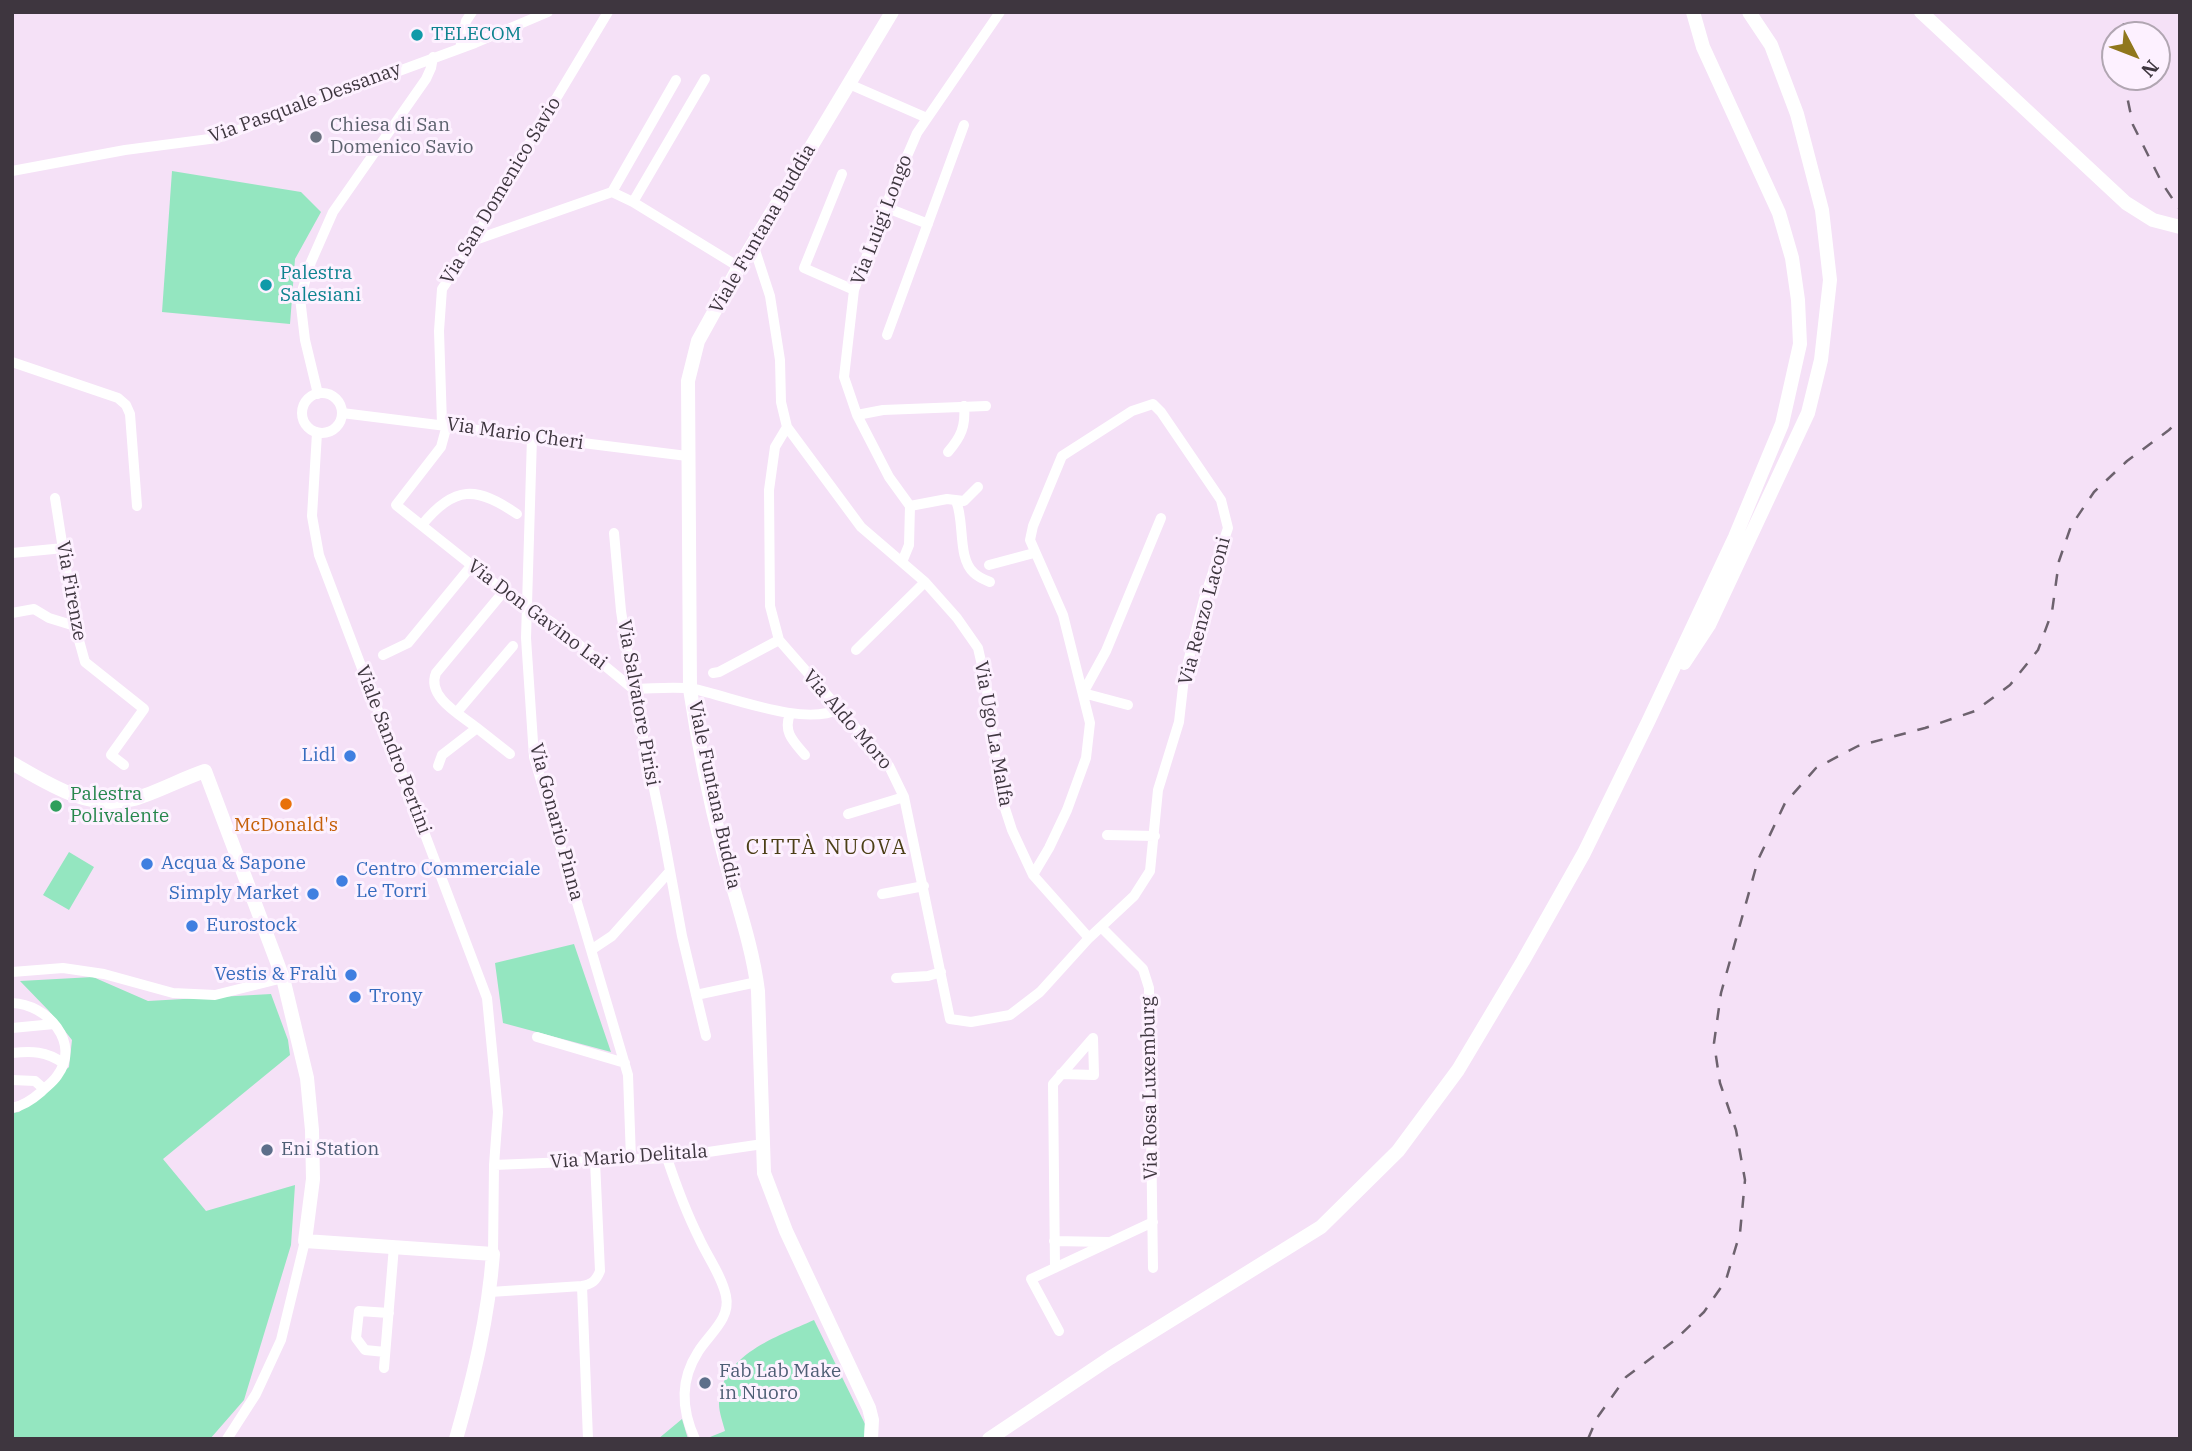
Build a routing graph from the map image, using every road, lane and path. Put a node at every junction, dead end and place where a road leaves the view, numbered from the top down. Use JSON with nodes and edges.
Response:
{"nodes":[{"id":1,"x":472,"y":12,"type":"edge"},
{"id":2,"x":548,"y":12,"type":"edge"},
{"id":3,"x":608,"y":12,"type":"edge"},
{"id":4,"x":892,"y":12,"type":"edge"},
{"id":5,"x":1000,"y":12,"type":"edge"},
{"id":6,"x":1693,"y":12,"type":"edge"},
{"id":7,"x":1749,"y":12,"type":"edge"},
{"id":8,"x":1921,"y":12,"type":"edge"},
{"id":9,"x":460,"y":48,"type":"junction"},
{"id":10,"x":433,"y":57,"type":"junction"},
{"id":11,"x":705,"y":79,"type":"dead end"},
{"id":12,"x":676,"y":80,"type":"dead end"},
{"id":13,"x":849,"y":83,"type":"junction"},
{"id":14,"x":927,"y":118,"type":"junction"},
{"id":15,"x":964,"y":125,"type":"dead end"},
{"id":16,"x":12,"y":171,"type":"edge"},
{"id":17,"x":842,"y":174,"type":"dead end"},
{"id":18,"x":612,"y":192,"type":"junction"},
{"id":19,"x":633,"y":202,"type":"junction"},
{"id":20,"x":885,"y":206,"type":"junction"},
{"id":21,"x":928,"y":223,"type":"junction"},
{"id":22,"x":2180,"y":228,"type":"edge"},
{"id":23,"x":475,"y":240,"type":"junction"},
{"id":24,"x":752,"y":244,"type":"junction"},
{"id":25,"x":739,"y":267,"type":"junction"},
{"id":26,"x":854,"y":290,"type":"junction"},
{"id":27,"x":887,"y":335,"type":"dead end"},
{"id":28,"x":12,"y":362,"type":"edge"},
{"id":29,"x":318,"y":394,"type":"junction"},
{"id":30,"x":986,"y":406,"type":"dead end"},
{"id":31,"x":964,"y":407,"type":"junction"},
{"id":32,"x":342,"y":413,"type":"junction"},
{"id":33,"x":857,"y":415,"type":"junction"},
{"id":34,"x":444,"y":424,"type":"junction"},
{"id":35,"x":787,"y":427,"type":"junction"},
{"id":36,"x":317,"y":433,"type":"junction"},
{"id":37,"x":532,"y":437,"type":"junction"},
{"id":38,"x":948,"y":452,"type":"dead end"},
{"id":39,"x":687,"y":456,"type":"junction"},
{"id":40,"x":978,"y":487,"type":"dead end"},
{"id":41,"x":55,"y":498,"type":"dead end"},
{"id":42,"x":956,"y":501,"type":"junction"},
{"id":43,"x":137,"y":506,"type":"dead end"},
{"id":44,"x":910,"y":506,"type":"junction"},
{"id":45,"x":517,"y":514,"type":"dead end"},
{"id":46,"x":1161,"y":518,"type":"dead end"},
{"id":47,"x":422,"y":525,"type":"junction"},
{"id":48,"x":614,"y":533,"type":"dead end"},
{"id":49,"x":64,"y":548,"type":"junction"},
{"id":50,"x":12,"y":553,"type":"edge"},
{"id":51,"x":1034,"y":553,"type":"junction"},
{"id":52,"x":902,"y":562,"type":"junction"},
{"id":53,"x":472,"y":565,"type":"junction"},
{"id":54,"x":989,"y":565,"type":"dead end"},
{"id":55,"x":925,"y":582,"type":"junction"},
{"id":56,"x":990,"y":582,"type":"dead end"},
{"id":57,"x":504,"y":591,"type":"junction"},
{"id":58,"x":527,"y":607,"type":"junction"},
{"id":59,"x":12,"y":613,"type":"edge"},
{"id":60,"x":75,"y":626,"type":"junction"},
{"id":61,"x":779,"y":640,"type":"junction"},
{"id":62,"x":513,"y":646,"type":"dead end"},
{"id":63,"x":856,"y":650,"type":"dead end"},
{"id":64,"x":383,"y":655,"type":"dead end"},
{"id":65,"x":1101,"y":659,"type":"junction"},
{"id":66,"x":1074,"y":665,"type":"junction"},
{"id":67,"x":713,"y":673,"type":"dead end"},
{"id":68,"x":690,"y":688,"type":"junction"},
{"id":69,"x":633,"y":690,"type":"junction"},
{"id":70,"x":1083,"y":693,"type":"junction"},
{"id":71,"x":1128,"y":705,"type":"dead end"},
{"id":72,"x":1655,"y":708,"type":"junction"},
{"id":73,"x":839,"y":709,"type":"junction"},
{"id":74,"x":457,"y":712,"type":"junction"},
{"id":75,"x":790,"y":714,"type":"junction"},
{"id":76,"x":477,"y":728,"type":"junction"},
{"id":77,"x":510,"y":754,"type":"dead end"},
{"id":78,"x":805,"y":755,"type":"dead end"},
{"id":79,"x":12,"y":763,"type":"edge"},
{"id":80,"x":124,"y":765,"type":"dead end"},
{"id":81,"x":438,"y":766,"type":"dead end"},
{"id":82,"x":904,"y":797,"type":"junction"},
{"id":83,"x":848,"y":814,"type":"dead end"},
{"id":84,"x":1107,"y":835,"type":"dead end"},
{"id":85,"x":1154,"y":836,"type":"junction"},
{"id":86,"x":670,"y":871,"type":"junction"},
{"id":87,"x":1033,"y":875,"type":"junction"},
{"id":88,"x":924,"y":886,"type":"junction"},
{"id":89,"x":882,"y":894,"type":"dead end"},
{"id":90,"x":1101,"y":928,"type":"junction"},
{"id":91,"x":1089,"y":938,"type":"junction"},
{"id":92,"x":591,"y":950,"type":"junction"},
{"id":93,"x":12,"y":972,"type":"edge"},
{"id":94,"x":941,"y":972,"type":"junction"},
{"id":95,"x":283,"y":978,"type":"junction"},
{"id":96,"x":896,"y":978,"type":"dead end"},
{"id":97,"x":757,"y":982,"type":"junction"},
{"id":98,"x":696,"y":995,"type":"junction"},
{"id":99,"x":12,"y":1003,"type":"edge"},
{"id":100,"x":54,"y":1024,"type":"junction"},
{"id":101,"x":12,"y":1028,"type":"edge"},
{"id":102,"x":706,"y":1036,"type":"dead end"},
{"id":103,"x":537,"y":1037,"type":"dead end"},
{"id":104,"x":12,"y":1053,"type":"edge"},
{"id":105,"x":63,"y":1063,"type":"junction"},
{"id":106,"x":625,"y":1063,"type":"junction"},
{"id":107,"x":1061,"y":1074,"type":"junction"},
{"id":108,"x":12,"y":1080,"type":"edge"},
{"id":109,"x":44,"y":1089,"type":"junction"},
{"id":110,"x":12,"y":1108,"type":"edge"},
{"id":111,"x":763,"y":1144,"type":"junction"},
{"id":112,"x":667,"y":1158,"type":"junction"},
{"id":113,"x":631,"y":1159,"type":"junction"},
{"id":114,"x":595,"y":1161,"type":"junction"},
{"id":115,"x":494,"y":1165,"type":"junction"},
{"id":116,"x":1153,"y":1222,"type":"junction"},
{"id":117,"x":305,"y":1241,"type":"junction"},
{"id":118,"x":1055,"y":1241,"type":"junction"},
{"id":119,"x":1110,"y":1242,"type":"junction"},
{"id":120,"x":394,"y":1246,"type":"junction"},
{"id":121,"x":493,"y":1254,"type":"junction"},
{"id":122,"x":1055,"y":1268,"type":"junction"},
{"id":123,"x":1153,"y":1268,"type":"dead end"},
{"id":124,"x":582,"y":1286,"type":"junction"},
{"id":125,"x":490,"y":1292,"type":"junction"},
{"id":126,"x":389,"y":1313,"type":"junction"},
{"id":127,"x":1059,"y":1331,"type":"dead end"},
{"id":128,"x":386,"y":1352,"type":"junction"},
{"id":129,"x":384,"y":1368,"type":"dead end"},
{"id":130,"x":226,"y":1439,"type":"edge"},
{"id":131,"x":456,"y":1439,"type":"edge"},
{"id":132,"x":588,"y":1439,"type":"edge"},
{"id":133,"x":695,"y":1439,"type":"edge"},
{"id":134,"x":872,"y":1439,"type":"edge"},
{"id":135,"x":989,"y":1439,"type":"edge"}],
"edges":[{"from":1,"to":9,"type":"street"},
{"from":2,"to":9,"type":"street","name":"Via Pasquale Dessanay"},
{"from":3,"to":23,"type":"street","name":"Via San Domenico Savio"},
{"from":4,"to":13,"type":"main road","name":"Viale Funtana Buddia"},
{"from":5,"to":14,"type":"street","name":"Via Luigi Longo"},
{"from":6,"to":72,"type":"main road"},
{"from":7,"to":72,"type":"main road"},
{"from":8,"to":22,"type":"main road"},
{"from":9,"to":10,"type":"street","name":"Via Pasquale Dessanay"},
{"from":10,"to":16,"type":"street","name":"Via Pasquale Dessanay"},
{"from":10,"to":29,"type":"street"},
{"from":11,"to":19,"type":"street"},
{"from":12,"to":18,"type":"street"},
{"from":13,"to":14,"type":"street"},
{"from":13,"to":24,"type":"main road","name":"Viale Funtana Buddia"},
{"from":14,"to":20,"type":"street","name":"Via Luigi Longo"},
{"from":15,"to":21,"type":"street"},
{"from":17,"to":26,"type":"street"},
{"from":18,"to":19,"type":"street"},
{"from":18,"to":23,"type":"street"},
{"from":19,"to":25,"type":"street"},
{"from":20,"to":21,"type":"street"},
{"from":20,"to":26,"type":"street","name":"Via Luigi Longo"},
{"from":21,"to":27,"type":"street"},
{"from":23,"to":34,"type":"street","name":"Via San Domenico Savio"},
{"from":24,"to":25,"type":"main road","name":"Viale Funtana Buddia"},
{"from":24,"to":35,"type":"street","name":"Via Ugo La Malfa"},
{"from":25,"to":39,"type":"main road","name":"Viale Funtana Buddia"},
{"from":26,"to":33,"type":"street","name":"Via Luigi Longo"},
{"from":28,"to":43,"type":"street"},
{"from":29,"to":32,"type":"street"},
{"from":29,"to":36,"type":"street"},
{"from":30,"to":31,"type":"street"},
{"from":31,"to":33,"type":"street"},
{"from":31,"to":38,"type":"street"},
{"from":32,"to":34,"type":"street","name":"Via Mario Cheri"},
{"from":32,"to":36,"type":"street"},
{"from":33,"to":44,"type":"street","name":"Via Luigi Longo"},
{"from":34,"to":37,"type":"street","name":"Via Mario Cheri"},
{"from":34,"to":47,"type":"street","name":"Via Don Gavino Lai"},
{"from":35,"to":52,"type":"street","name":"Via Ugo La Malfa"},
{"from":35,"to":61,"type":"street","name":"Via Aldo Moro"},
{"from":36,"to":115,"type":"street","name":"Viale Sandro Pertini"},
{"from":37,"to":39,"type":"street","name":"Via Mario Cheri"},
{"from":37,"to":58,"type":"street","name":"Via Gonario Pinna"},
{"from":39,"to":68,"type":"main road","name":"Viale Funtana Buddia"},
{"from":40,"to":42,"type":"street"},
{"from":41,"to":49,"type":"street","name":"Via Firenze"},
{"from":42,"to":44,"type":"street"},
{"from":42,"to":56,"type":"street"},
{"from":44,"to":52,"type":"street"},
{"from":45,"to":47,"type":"street"},
{"from":46,"to":65,"type":"street"},
{"from":47,"to":53,"type":"street","name":"Via Don Gavino Lai"},
{"from":48,"to":69,"type":"street","name":"Via Salvatore Pirisi"},
{"from":49,"to":50,"type":"street"},
{"from":49,"to":60,"type":"street","name":"Via Firenze"},
{"from":51,"to":54,"type":"street"},
{"from":51,"to":66,"type":"street","name":"Via Renzo Laconi"},
{"from":51,"to":85,"type":"street","name":"Via Renzo Laconi"},
{"from":52,"to":55,"type":"street","name":"Via Ugo La Malfa"},
{"from":53,"to":57,"type":"street","name":"Via Don Gavino Lai"},
{"from":53,"to":64,"type":"street"},
{"from":55,"to":63,"type":"street"},
{"from":55,"to":87,"type":"street","name":"Via Ugo La Malfa"},
{"from":57,"to":58,"type":"street","name":"Via Don Gavino Lai"},
{"from":57,"to":74,"type":"street"},
{"from":58,"to":69,"type":"street","name":"Via Don Gavino Lai"},
{"from":58,"to":92,"type":"street","name":"Via Gonario Pinna"},
{"from":59,"to":60,"type":"street"},
{"from":60,"to":80,"type":"street","name":"Via Firenze"},
{"from":61,"to":67,"type":"street"},
{"from":61,"to":73,"type":"street","name":"Via Aldo Moro"},
{"from":62,"to":74,"type":"street"},
{"from":65,"to":66,"type":"street"},
{"from":65,"to":70,"type":"street"},
{"from":66,"to":70,"type":"street","name":"Via Renzo Laconi"},
{"from":68,"to":69,"type":"street"},
{"from":68,"to":75,"type":"street"},
{"from":68,"to":97,"type":"main road","name":"Viale Funtana Buddia"},
{"from":69,"to":86,"type":"street","name":"Via Salvatore Pirisi"},
{"from":70,"to":71,"type":"street"},
{"from":70,"to":87,"type":"street","name":"Via Renzo Laconi"},
{"from":72,"to":135,"type":"main road"},
{"from":73,"to":75,"type":"street"},
{"from":73,"to":82,"type":"street","name":"Via Aldo Moro"},
{"from":74,"to":76,"type":"street"},
{"from":75,"to":78,"type":"street"},
{"from":76,"to":77,"type":"street"},
{"from":76,"to":81,"type":"street"},
{"from":79,"to":95,"type":"main road"},
{"from":82,"to":83,"type":"street"},
{"from":82,"to":88,"type":"street","name":"Via Aldo Moro"},
{"from":84,"to":85,"type":"street"},
{"from":85,"to":90,"type":"street"},
{"from":86,"to":92,"type":"street"},
{"from":86,"to":98,"type":"street","name":"Via Salvatore Pirisi"},
{"from":87,"to":91,"type":"street","name":"Via Ugo La Malfa"},
{"from":88,"to":89,"type":"street"},
{"from":88,"to":94,"type":"street","name":"Via Aldo Moro"},
{"from":90,"to":91,"type":"street"},
{"from":90,"to":116,"type":"street","name":"Via Rosa Luxemburg"},
{"from":91,"to":94,"type":"street","name":"Via Aldo Moro"},
{"from":92,"to":106,"type":"street","name":"Via Gonario Pinna"},
{"from":93,"to":95,"type":"street"},
{"from":94,"to":96,"type":"street"},
{"from":95,"to":117,"type":"main road"},
{"from":97,"to":98,"type":"street"},
{"from":97,"to":111,"type":"main road","name":"Viale Funtana Buddia"},
{"from":98,"to":102,"type":"street","name":"Via Salvatore Pirisi"},
{"from":99,"to":100,"type":"street"},
{"from":100,"to":101,"type":"street"},
{"from":100,"to":105,"type":"street"},
{"from":103,"to":106,"type":"street"},
{"from":104,"to":105,"type":"street"},
{"from":105,"to":109,"type":"street"},
{"from":106,"to":113,"type":"street","name":"Via Gonario Pinna"},
{"from":107,"to":107,"type":"street"},
{"from":107,"to":118,"type":"street"},
{"from":108,"to":109,"type":"street"},
{"from":109,"to":110,"type":"street"},
{"from":111,"to":112,"type":"street","name":"Via Mario Delitala"},
{"from":111,"to":134,"type":"main road","name":"Viale Funtana Buddia"},
{"from":112,"to":113,"type":"street","name":"Via Mario Delitala"},
{"from":112,"to":133,"type":"street"},
{"from":113,"to":114,"type":"street","name":"Via Mario Delitala"},
{"from":114,"to":115,"type":"street","name":"Via Mario Delitala"},
{"from":114,"to":124,"type":"street"},
{"from":115,"to":121,"type":"street","name":"Viale Sandro Pertini"},
{"from":116,"to":119,"type":"street"},
{"from":116,"to":123,"type":"street","name":"Via Rosa Luxemburg"},
{"from":117,"to":120,"type":"main road"},
{"from":117,"to":130,"type":"street"},
{"from":118,"to":119,"type":"street"},
{"from":118,"to":122,"type":"street"},
{"from":119,"to":122,"type":"street"},
{"from":120,"to":121,"type":"main road"},
{"from":120,"to":126,"type":"street"},
{"from":121,"to":125,"type":"main road","name":"Viale Sandro Pertini"},
{"from":122,"to":127,"type":"street"},
{"from":124,"to":125,"type":"street"},
{"from":124,"to":132,"type":"street"},
{"from":125,"to":131,"type":"main road","name":"Viale Sandro Pertini"},
{"from":126,"to":128,"type":"street"},
{"from":126,"to":128,"type":"street"},
{"from":128,"to":129,"type":"street"}]}
